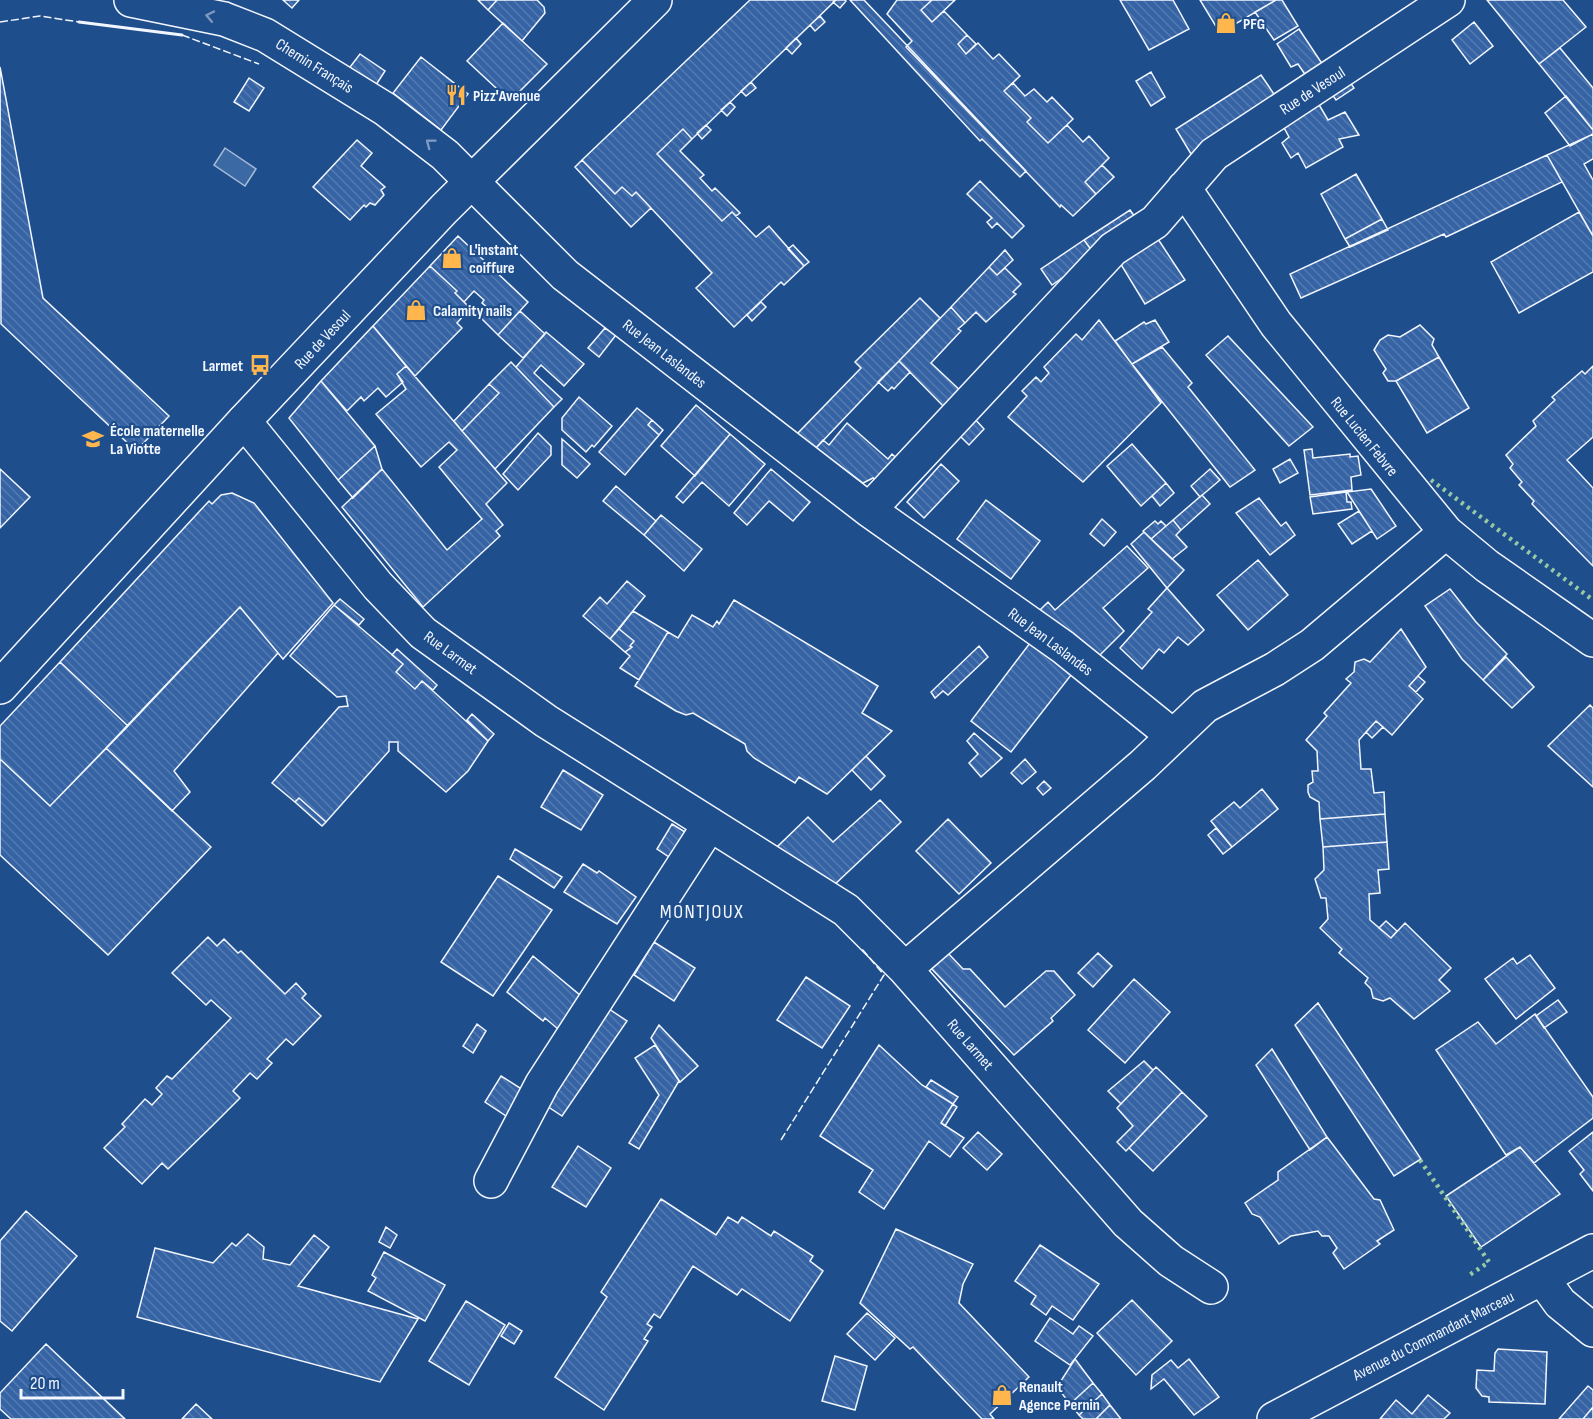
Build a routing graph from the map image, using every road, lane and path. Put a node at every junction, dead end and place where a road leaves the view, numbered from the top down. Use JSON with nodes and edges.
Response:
{"nodes":[{"id":1,"x":131,"y":0,"type":"edge"},
{"id":2,"x":655,"y":0,"type":"edge"},
{"id":3,"x":1448,"y":0,"type":"edge"},
{"id":4,"x":474,"y":182,"type":"junction"},
{"id":5,"x":1184,"y":188,"type":"junction"},
{"id":6,"x":244,"y":421,"type":"junction"},
{"id":7,"x":869,"y":510,"type":"junction"},
{"id":8,"x":1446,"y":532,"type":"junction"},
{"id":9,"x":1593,"y":640,"type":"edge"},
{"id":10,"x":0,"y":687,"type":"edge"},
{"id":11,"x":1172,"y":735,"type":"junction"},
{"id":12,"x":710,"y":824,"type":"junction"},
{"id":13,"x":905,"y":969,"type":"junction"},
{"id":14,"x":491,"y":1181,"type":"dead end"},
{"id":15,"x":1593,"y":1251,"type":"edge"},
{"id":16,"x":1542,"y":1278,"type":"junction"},
{"id":17,"x":1211,"y":1287,"type":"dead end"},
{"id":18,"x":1593,"y":1330,"type":"edge"},
{"id":19,"x":1309,"y":1411,"type":"edge"},
{"id":20,"x":1274,"y":1419,"type":"edge"}],
"edges":[{"from":4,"to":1,"type":"street","name":"Chemin Français","one_way":true},
{"from":2,"to":4,"type":"street","name":"Rue de Vesoul"},
{"from":3,"to":5,"type":"street","name":"Rue de Vesoul"},
{"from":4,"to":6,"type":"street","name":"Rue de Vesoul"},
{"from":4,"to":7,"type":"street","name":"Rue Jean Laslandes"},
{"from":5,"to":7,"type":"street"},
{"from":5,"to":8,"type":"street","name":"Rue Lucien Febvre"},
{"from":6,"to":10,"type":"street","name":"Rue de Vesoul"},
{"from":6,"to":12,"type":"street","name":"Rue Larmet"},
{"from":7,"to":11,"type":"street","name":"Rue Jean Laslandes"},
{"from":8,"to":9,"type":"street","name":"Rue Lucien Febvre"},
{"from":8,"to":11,"type":"street"},
{"from":11,"to":13,"type":"street"},
{"from":12,"to":13,"type":"street","name":"Rue Larmet"},
{"from":12,"to":14,"type":"street"},
{"from":13,"to":17,"type":"street","name":"Rue Larmet"},
{"from":15,"to":16,"type":"street","name":"Avenue du Commandant Marceau"},
{"from":16,"to":18,"type":"street"},
{"from":16,"to":19,"type":"street","name":"Avenue du Commandant Marceau"},
{"from":19,"to":20,"type":"street","name":"Avenue du Commandant Marceau"}]}
